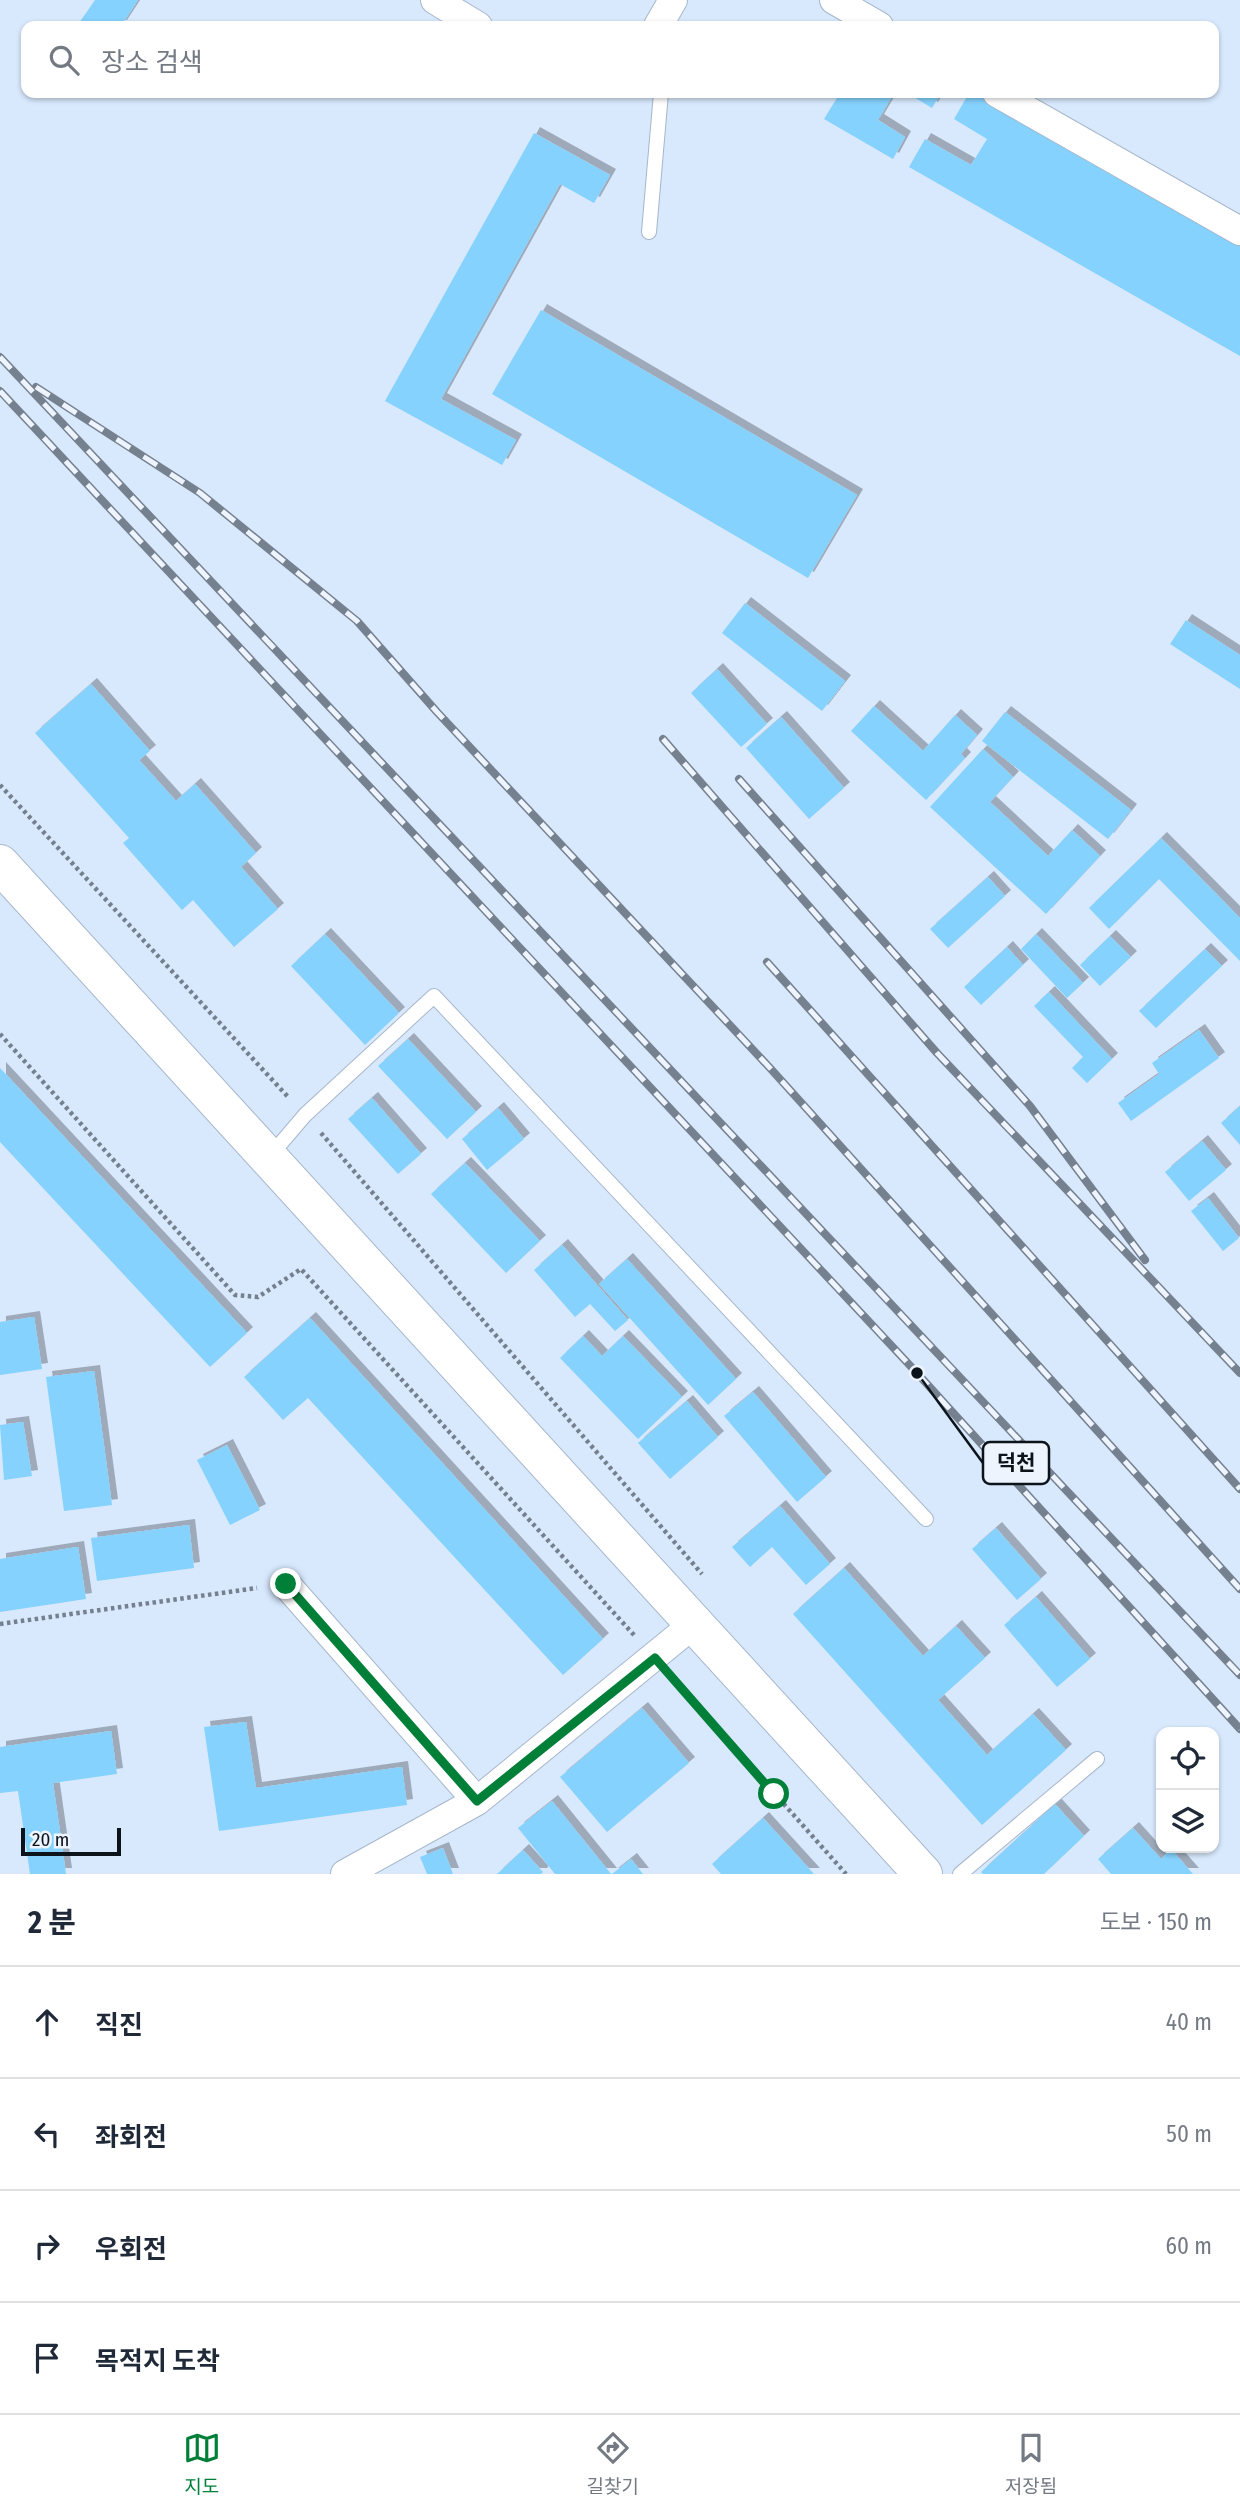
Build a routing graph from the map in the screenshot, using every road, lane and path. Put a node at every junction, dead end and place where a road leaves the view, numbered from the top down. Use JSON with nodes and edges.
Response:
{"nodes":[{"id":1,"x":435,"y":0,"type":"edge"},
{"id":2,"x":673,"y":0,"type":"edge"},
{"id":3,"x":834,"y":0,"type":"edge"},
{"id":4,"x":470,"y":21,"type":"edge"},
{"id":5,"x":661,"y":21,"type":"edge"},
{"id":6,"x":870,"y":21,"type":"edge"},
{"id":7,"x":661,"y":98,"type":"edge"},
{"id":8,"x":1006,"y":98,"type":"edge"},
{"id":9,"x":1240,"y":231,"type":"edge"},
{"id":10,"x":649,"y":232,"type":"dead end"},
{"id":11,"x":0,"y":785,"type":"edge"},
{"id":12,"x":0,"y":864,"type":"edge"},
{"id":13,"x":14,"y":896,"type":"edge"},
{"id":14,"x":0,"y":1034,"type":"edge"},
{"id":15,"x":305,"y":1115,"type":"junction"},
{"id":16,"x":269,"y":1157,"type":"junction"},
{"id":17,"x":926,"y":1519,"type":"dead end"},
{"id":18,"x":706,"y":1578,"type":"dead end"},
{"id":19,"x":286,"y":1584,"type":"joint"},
{"id":20,"x":695,"y":1623,"type":"junction"},
{"id":21,"x":0,"y":1624,"type":"edge"},
{"id":22,"x":655,"y":1658,"type":"junction"},
{"id":23,"x":1097,"y":1759,"type":"dead end"},
{"id":24,"x":477,"y":1801,"type":"junction"},
{"id":25,"x":345,"y":1874,"type":"edge"},
{"id":26,"x":846,"y":1874,"type":"edge"},
{"id":27,"x":923,"y":1874,"type":"edge"},
{"id":28,"x":960,"y":1874,"type":"edge"}],
"edges":[{"from":1,"to":4,"type":"street"},
{"from":2,"to":5,"type":"street"},
{"from":3,"to":6,"type":"street"},
{"from":7,"to":10,"type":"lane"},
{"from":8,"to":9,"type":"street"},
{"from":11,"to":15,"type":"path"},
{"from":12,"to":13,"type":"main road"},
{"from":13,"to":16,"type":"main road"},
{"from":14,"to":22,"type":"path"},
{"from":15,"to":16,"type":"lane"},
{"from":15,"to":17,"type":"lane"},
{"from":15,"to":18,"type":"path"},
{"from":16,"to":20,"type":"main road"},
{"from":19,"to":21,"type":"path"},
{"from":19,"to":24,"type":"street"},
{"from":20,"to":22,"type":"street"},
{"from":20,"to":27,"type":"main road"},
{"from":22,"to":24,"type":"street"},
{"from":22,"to":26,"type":"path"},
{"from":23,"to":28,"type":"lane"},
{"from":24,"to":25,"type":"street"}]}
